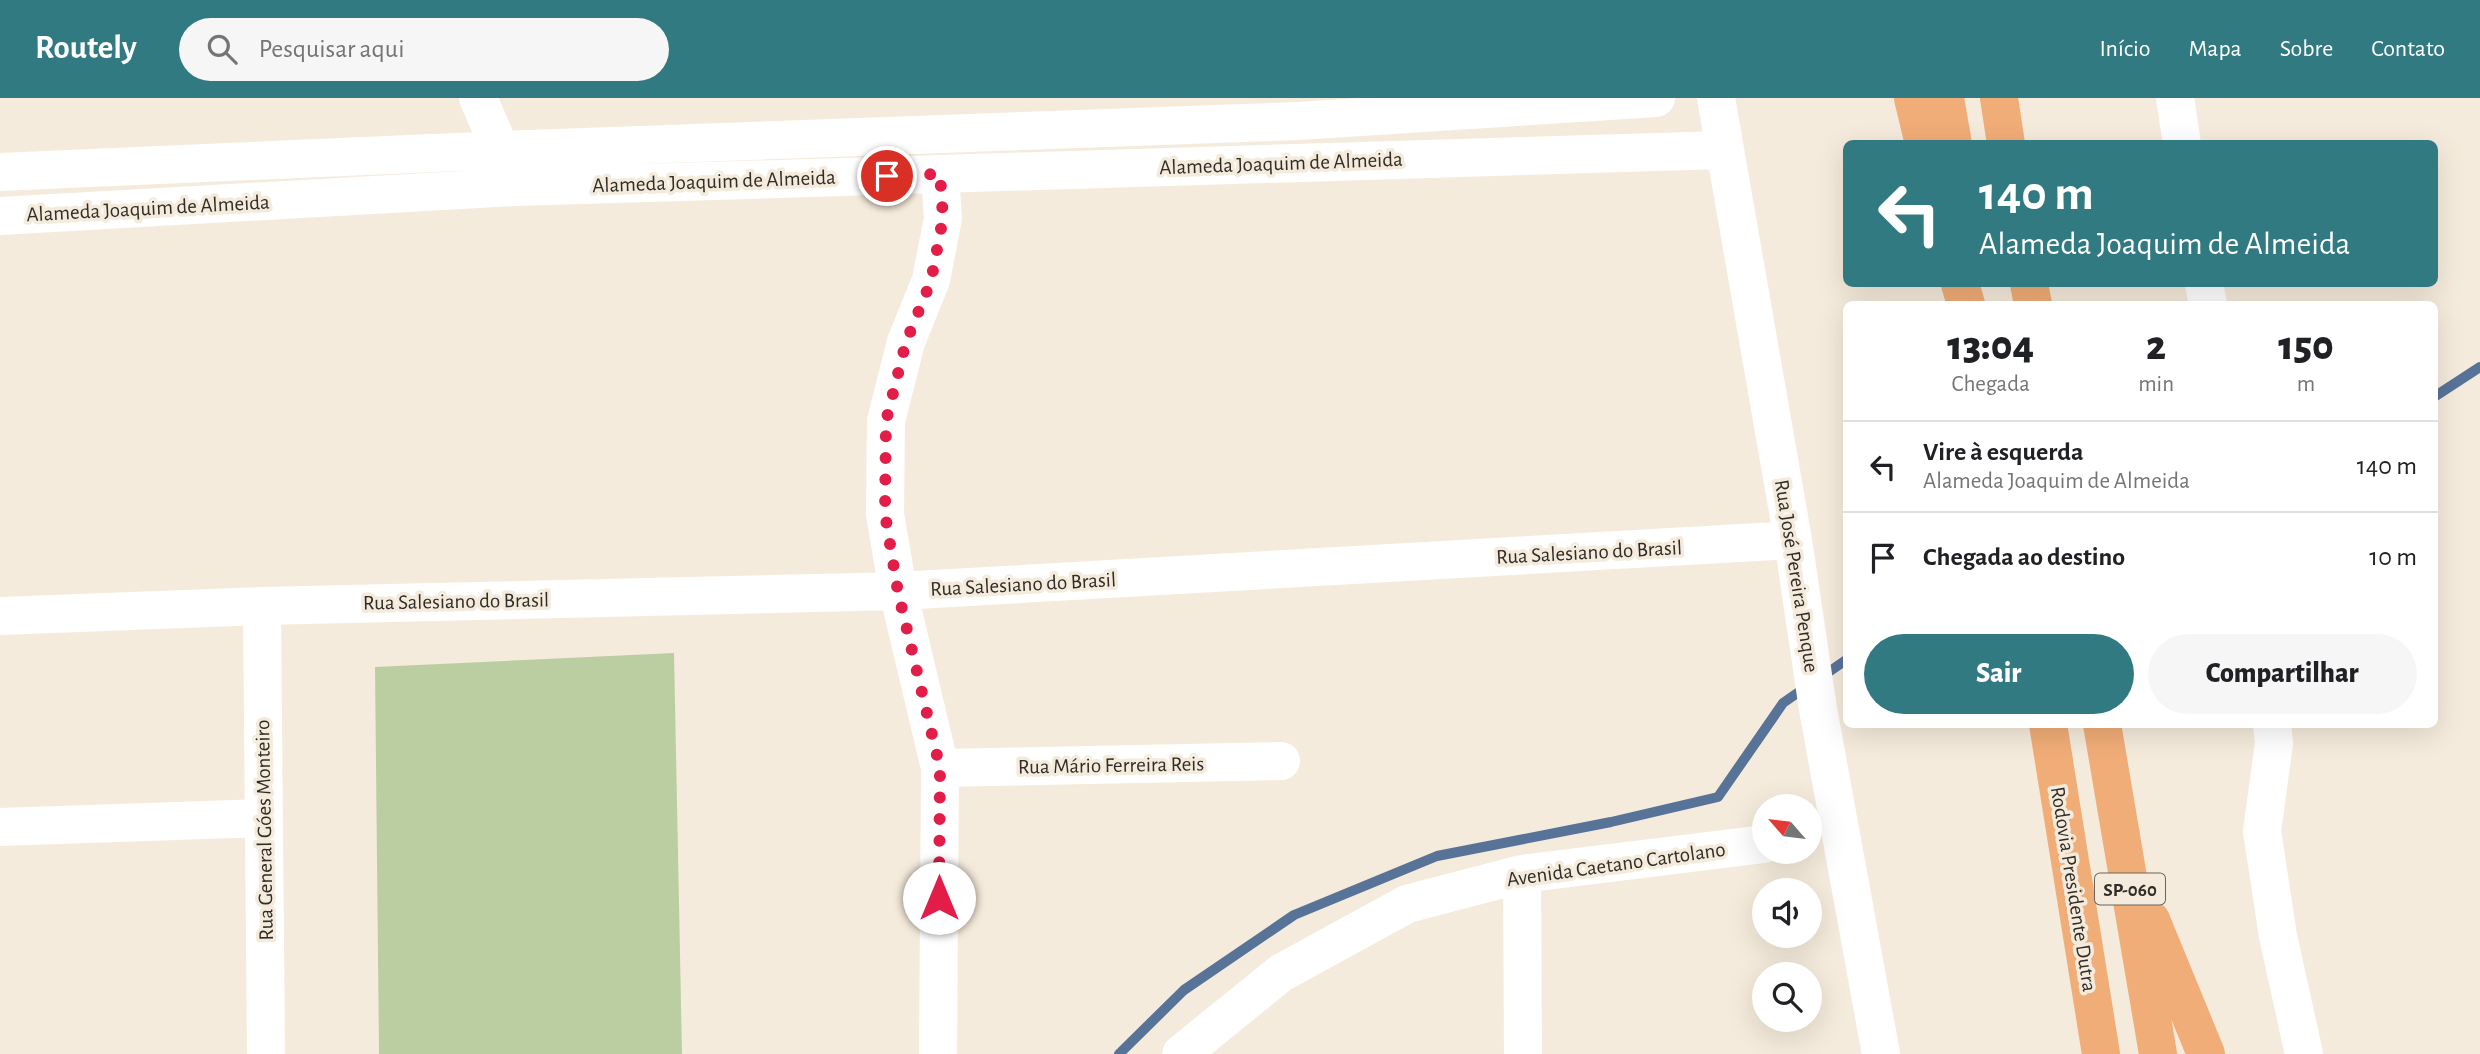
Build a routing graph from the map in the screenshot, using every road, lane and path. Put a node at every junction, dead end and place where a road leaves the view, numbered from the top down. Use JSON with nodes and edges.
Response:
{"nodes":[{"id":1,"x":478,"y":98,"type":"edge"},
{"id":2,"x":1656,"y":98,"type":"edge"},
{"id":3,"x":1716,"y":98,"type":"edge"},
{"id":4,"x":1913,"y":98,"type":"edge"},
{"id":5,"x":1945,"y":98,"type":"edge"},
{"id":6,"x":1999,"y":98,"type":"edge"},
{"id":7,"x":2175,"y":98,"type":"edge"},
{"id":8,"x":1297,"y":110,"type":"edge"},
{"id":9,"x":1923,"y":140,"type":"edge"},
{"id":10,"x":1952,"y":140,"type":"edge"},
{"id":11,"x":2005,"y":140,"type":"edge"},
{"id":12,"x":2181,"y":140,"type":"edge"},
{"id":13,"x":502,"y":150,"type":"junction"},
{"id":14,"x":1723,"y":150,"type":"junction"},
{"id":15,"x":1303,"y":162,"type":"junction"},
{"id":16,"x":0,"y":172,"type":"edge"},
{"id":17,"x":940,"y":174,"type":"junction"},
{"id":18,"x":515,"y":187,"type":"junction"},
{"id":19,"x":0,"y":216,"type":"edge"},
{"id":20,"x":1796,"y":558,"type":"junction"},
{"id":21,"x":898,"y":592,"type":"junction"},
{"id":22,"x":262,"y":606,"type":"junction"},
{"id":23,"x":0,"y":616,"type":"edge"},
{"id":24,"x":2049,"y":728,"type":"edge"},
{"id":25,"x":2103,"y":728,"type":"edge"},
{"id":26,"x":2272,"y":728,"type":"edge"},
{"id":27,"x":1281,"y":761,"type":"dead end"},
{"id":28,"x":940,"y":768,"type":"junction"},
{"id":29,"x":263,"y":818,"type":"junction"},
{"id":30,"x":0,"y":827,"type":"edge"},
{"id":31,"x":1825,"y":836,"type":"edge"},
{"id":32,"x":1752,"y":845,"type":"edge"},
{"id":33,"x":2123,"y":849,"type":"junction"},
{"id":34,"x":1522,"y":874,"type":"junction"},
{"id":35,"x":266,"y":1054,"type":"edge"},
{"id":36,"x":938,"y":1054,"type":"edge"},
{"id":37,"x":1181,"y":1054,"type":"edge"},
{"id":38,"x":1523,"y":1054,"type":"edge"},
{"id":39,"x":1881,"y":1054,"type":"edge"},
{"id":40,"x":2101,"y":1054,"type":"edge"},
{"id":41,"x":2158,"y":1054,"type":"edge"},
{"id":42,"x":2206,"y":1054,"type":"edge"},
{"id":43,"x":2304,"y":1054,"type":"edge"}],
"edges":[{"from":1,"to":13,"type":"street"},
{"from":2,"to":8,"type":"street","name":"Alameda Joaquim de Almeida"},
{"from":3,"to":14,"type":"street","name":"Rua José Pereira Penque"},
{"from":4,"to":9,"type":"highway"},
{"from":5,"to":10,"type":"highway"},
{"from":6,"to":11,"type":"highway"},
{"from":7,"to":12,"type":"street"},
{"from":8,"to":13,"type":"street","name":"Alameda Joaquim de Almeida"},
{"from":8,"to":15,"type":"street"},
{"from":13,"to":16,"type":"street","name":"Alameda Joaquim de Almeida"},
{"from":13,"to":18,"type":"street"},
{"from":14,"to":15,"type":"street","name":"Alameda Joaquim de Almeida"},
{"from":14,"to":20,"type":"street","name":"Rua José Pereira Penque"},
{"from":15,"to":17,"type":"street","name":"Alameda Joaquim de Almeida"},
{"from":17,"to":18,"type":"street","name":"Alameda Joaquim de Almeida"},
{"from":17,"to":21,"type":"street"},
{"from":18,"to":19,"type":"street","name":"Alameda Joaquim de Almeida"},
{"from":20,"to":21,"type":"street","name":"Rua Salesiano do Brasil"},
{"from":20,"to":31,"type":"street","name":"Rua José Pereira Penque"},
{"from":21,"to":22,"type":"street","name":"Rua Salesiano do Brasil"},
{"from":21,"to":28,"type":"street"},
{"from":22,"to":23,"type":"street","name":"Rua Salesiano do Brasil"},
{"from":22,"to":29,"type":"street","name":"Rua General Góes Monteiro"},
{"from":24,"to":40,"type":"highway","name":"Rodovia Presidente Dutra","number":"SP-060"},
{"from":25,"to":33,"type":"highway","number":"SP-060"},
{"from":26,"to":43,"type":"street"},
{"from":27,"to":28,"type":"street","name":"Rua Mário Ferreira Reis"},
{"from":28,"to":36,"type":"street"},
{"from":29,"to":30,"type":"street"},
{"from":29,"to":35,"type":"street","name":"Rua General Góes Monteiro"},
{"from":31,"to":39,"type":"street","name":"Rua José Pereira Penque"},
{"from":32,"to":34,"type":"street","name":"Avenida Caetano Cartolano"},
{"from":33,"to":41,"type":"highway","number":"SP-060"},
{"from":33,"to":42,"type":"highway"},
{"from":34,"to":37,"type":"street","name":"Avenida Caetano Cartolano"},
{"from":34,"to":38,"type":"street"}]}
